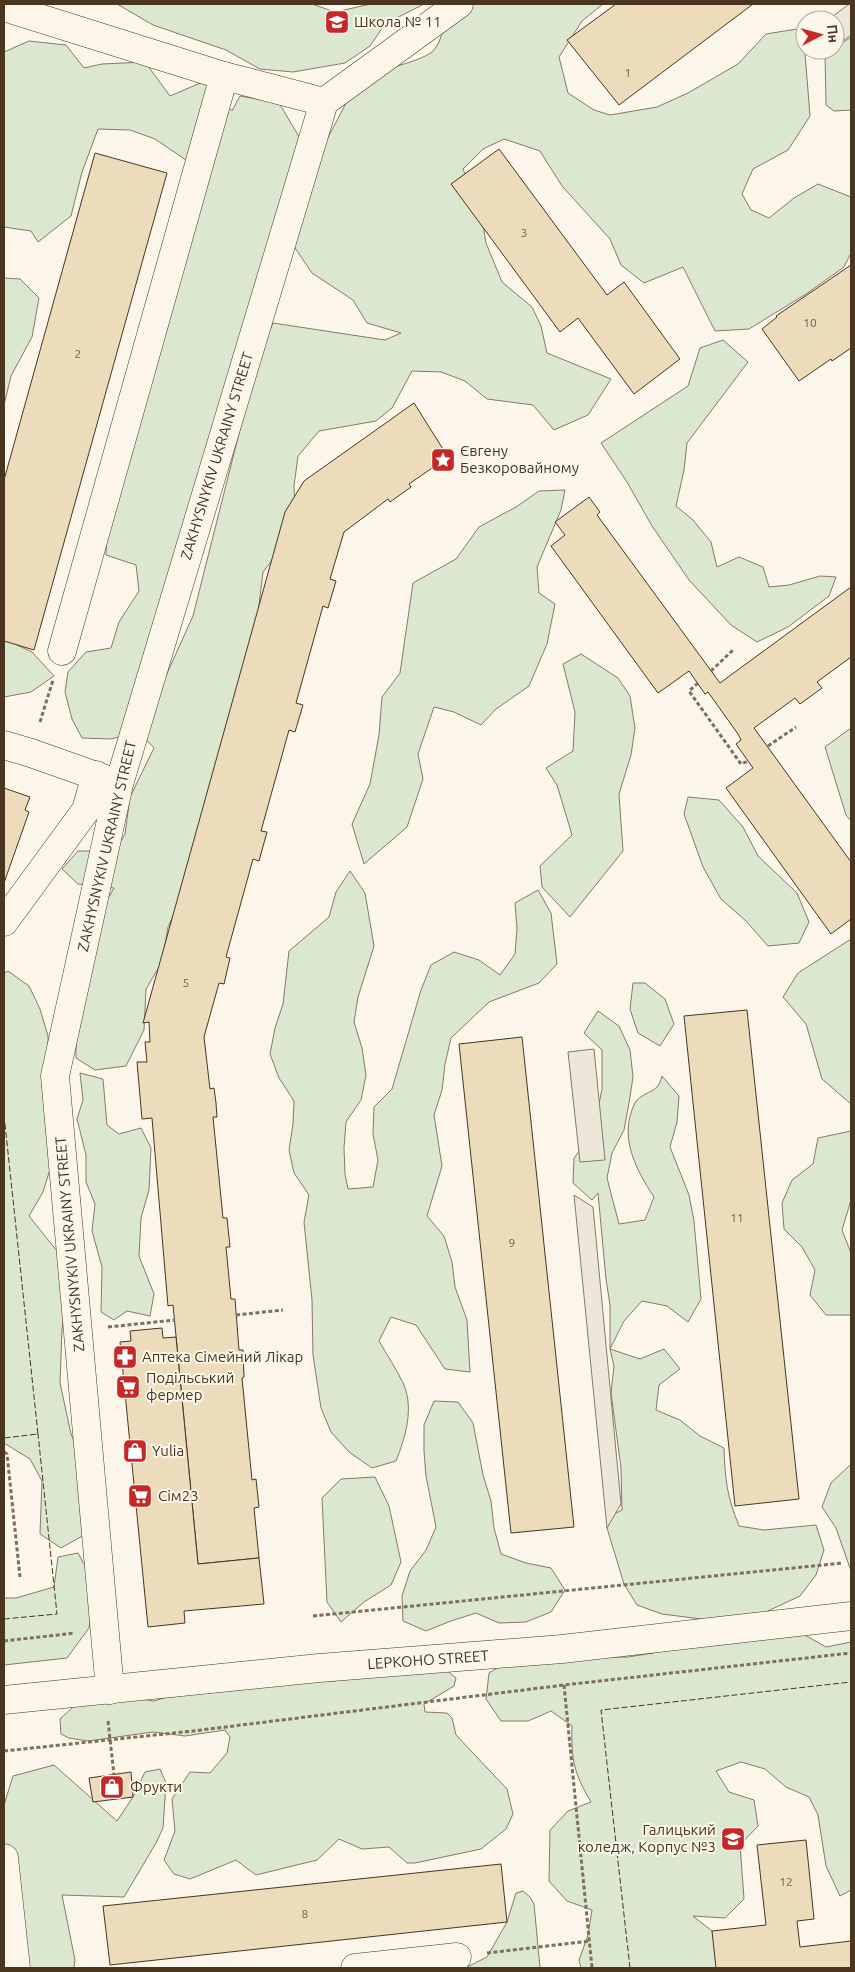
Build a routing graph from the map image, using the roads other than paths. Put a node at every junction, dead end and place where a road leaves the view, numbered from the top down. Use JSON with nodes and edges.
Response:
{"nodes":[{"id":1,"x":459,"y":4,"type":"edge"},
{"id":2,"x":4,"y":7,"type":"edge"},
{"id":3,"x":224,"y":76,"type":"junction"},
{"id":4,"x":324,"y":102,"type":"junction"},
{"id":5,"x":62,"y":651,"type":"road end"},
{"id":6,"x":4,"y":745,"type":"edge"},
{"id":7,"x":107,"y":780,"type":"junction"},
{"id":8,"x":4,"y":922,"type":"edge"},
{"id":9,"x":851,"y":1616,"type":"edge"},
{"id":10,"x":108,"y":1690,"type":"junction"},
{"id":11,"x":4,"y":1700,"type":"edge"},
{"id":12,"x":4,"y":1858,"type":"edge"},
{"id":13,"x":457,"y":1957,"type":"road end"},
{"id":14,"x":16,"y":1968,"type":"edge"},
{"id":15,"x":355,"y":1968,"type":"edge"}],
"edges":[{"from":1,"to":4,"type":"street"},
{"from":2,"to":3,"type":"street"},
{"from":3,"to":4,"type":"street"},
{"from":3,"to":5,"type":"street"},
{"from":4,"to":7,"type":"street","name":"ZAKHYSNYKIV UKRAINY STREET"},
{"from":6,"to":7,"type":"street"},
{"from":7,"to":8,"type":"street"},
{"from":7,"to":10,"type":"street","name":"ZAKHYSNYKIV UKRAINY STREET"},
{"from":9,"to":10,"type":"street","name":"LEPKOHO STREET"},
{"from":10,"to":11,"type":"street","name":"LEPKOHO STREET"},
{"from":12,"to":14,"type":"street"},
{"from":13,"to":15,"type":"street"}]}
